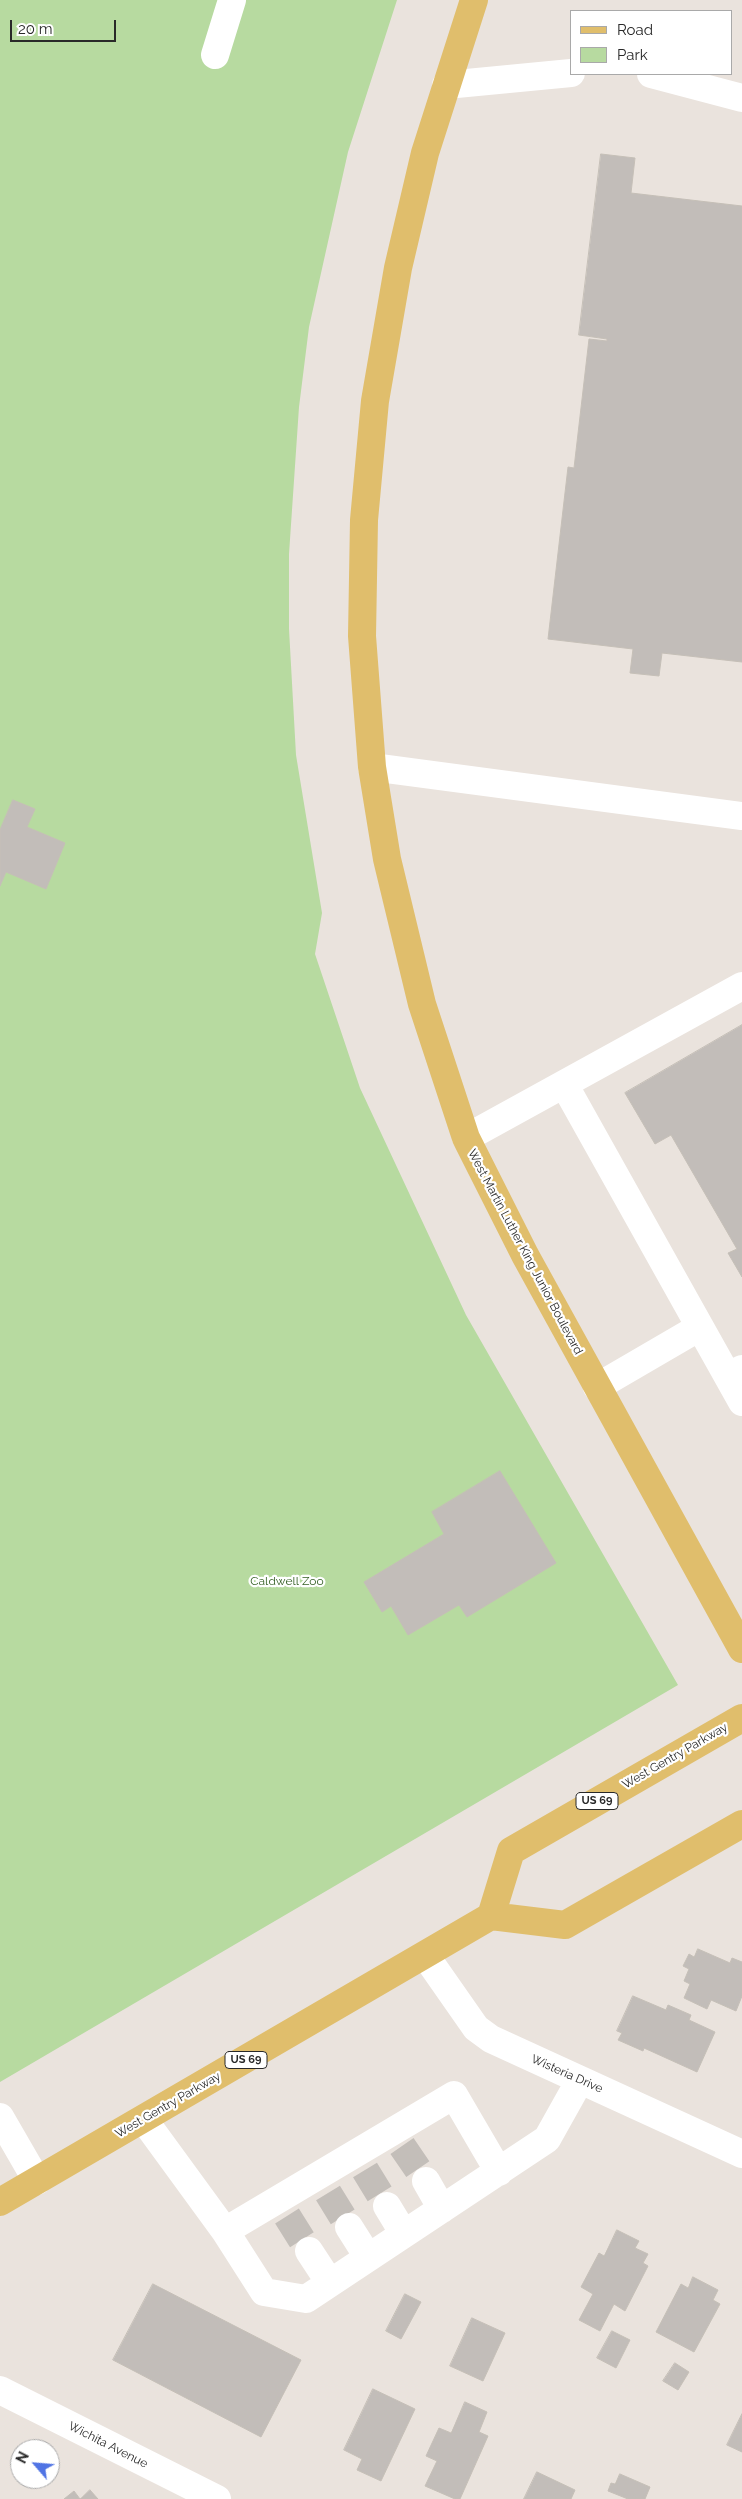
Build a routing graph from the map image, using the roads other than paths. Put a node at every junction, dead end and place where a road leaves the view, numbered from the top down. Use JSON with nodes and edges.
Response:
{"nodes":[{"id":1,"x":232,"y":0,"type":"edge"},
{"id":2,"x":474,"y":0,"type":"edge"},
{"id":3,"x":215,"y":55,"type":"dead end"},
{"id":4,"x":570,"y":73,"type":"edge"},
{"id":5,"x":655,"y":75,"type":"edge"},
{"id":6,"x":446,"y":85,"type":"junction"},
{"id":7,"x":742,"y":98,"type":"edge"},
{"id":8,"x":372,"y":767,"type":"junction"},
{"id":9,"x":742,"y":816,"type":"edge"},
{"id":10,"x":742,"y":986,"type":"edge"},
{"id":11,"x":564,"y":1084,"type":"junction"},
{"id":12,"x":466,"y":1138,"type":"junction"},
{"id":13,"x":700,"y":1327,"type":"junction"},
{"id":14,"x":735,"y":1373,"type":"edge"},
{"id":15,"x":597,"y":1386,"type":"junction"},
{"id":16,"x":742,"y":1402,"type":"edge"},
{"id":17,"x":742,"y":1649,"type":"edge"},
{"id":18,"x":742,"y":1718,"type":"edge"},
{"id":19,"x":742,"y":1824,"type":"edge"},
{"id":20,"x":491,"y":1916,"type":"junction"},
{"id":21,"x":424,"y":1955,"type":"junction"},
{"id":22,"x":580,"y":2080,"type":"junction"},
{"id":23,"x":0,"y":2117,"type":"edge"},
{"id":24,"x":144,"y":2120,"type":"junction"},
{"id":25,"x":742,"y":2154,"type":"edge"},
{"id":26,"x":499,"y":2172,"type":"junction"},
{"id":27,"x":37,"y":2181,"type":"junction"},
{"id":28,"x":426,"y":2181,"type":"tunnel mouth"},
{"id":29,"x":0,"y":2202,"type":"edge"},
{"id":30,"x":387,"y":2206,"type":"tunnel mouth"},
{"id":31,"x":442,"y":2209,"type":"junction"},
{"id":32,"x":349,"y":2227,"type":"tunnel mouth"},
{"id":33,"x":225,"y":2231,"type":"junction"},
{"id":34,"x":404,"y":2234,"type":"junction"},
{"id":35,"x":309,"y":2251,"type":"tunnel mouth"},
{"id":36,"x":368,"y":2257,"type":"junction"},
{"id":37,"x":330,"y":2283,"type":"junction"},
{"id":38,"x":0,"y":2390,"type":"edge"},
{"id":39,"x":217,"y":2499,"type":"edge"}],
"edges":[{"from":1,"to":3,"type":"street"},
{"from":2,"to":6,"type":"main road","name":"West Martin Luther King Junior Boulevard"},
{"from":4,"to":6,"type":"street"},
{"from":5,"to":7,"type":"street"},
{"from":6,"to":8,"type":"main road","name":"West Martin Luther King Junior Boulevard"},
{"from":8,"to":9,"type":"street"},
{"from":8,"to":12,"type":"main road","name":"West Martin Luther King Junior Boulevard"},
{"from":10,"to":11,"type":"street"},
{"from":11,"to":12,"type":"street"},
{"from":11,"to":13,"type":"street"},
{"from":12,"to":15,"type":"main road","name":"West Martin Luther King Junior Boulevard"},
{"from":13,"to":14,"type":"street"},
{"from":13,"to":15,"type":"street"},
{"from":14,"to":16,"type":"street"},
{"from":15,"to":17,"type":"main road","name":"West Martin Luther King Junior Boulevard"},
{"from":18,"to":20,"type":"main road","name":"West Gentry Parkway","number":"US 69"},
{"from":19,"to":20,"type":"main road"},
{"from":20,"to":21,"type":"main road","name":"West Gentry Parkway","number":"US 69"},
{"from":21,"to":22,"type":"street","name":"Wisteria Drive"},
{"from":21,"to":24,"type":"main road","name":"West Gentry Parkway","number":"US 69"},
{"from":22,"to":25,"type":"street","name":"Wisteria Drive"},
{"from":22,"to":26,"type":"street"},
{"from":23,"to":27,"type":"street"},
{"from":24,"to":27,"type":"main road","name":"West Gentry Parkway","number":"US 69"},
{"from":24,"to":33,"type":"street"},
{"from":26,"to":31,"type":"street"},
{"from":26,"to":33,"type":"street"},
{"from":27,"to":29,"type":"main road","name":"West Gentry Parkway","number":"US 69"},
{"from":28,"to":31,"type":"street"},
{"from":30,"to":34,"type":"street"},
{"from":31,"to":34,"type":"street"},
{"from":32,"to":36,"type":"street"},
{"from":33,"to":37,"type":"street"},
{"from":34,"to":36,"type":"street"},
{"from":35,"to":37,"type":"street"},
{"from":36,"to":37,"type":"street"},
{"from":38,"to":39,"type":"street","name":"Wichita Avenue"}]}
